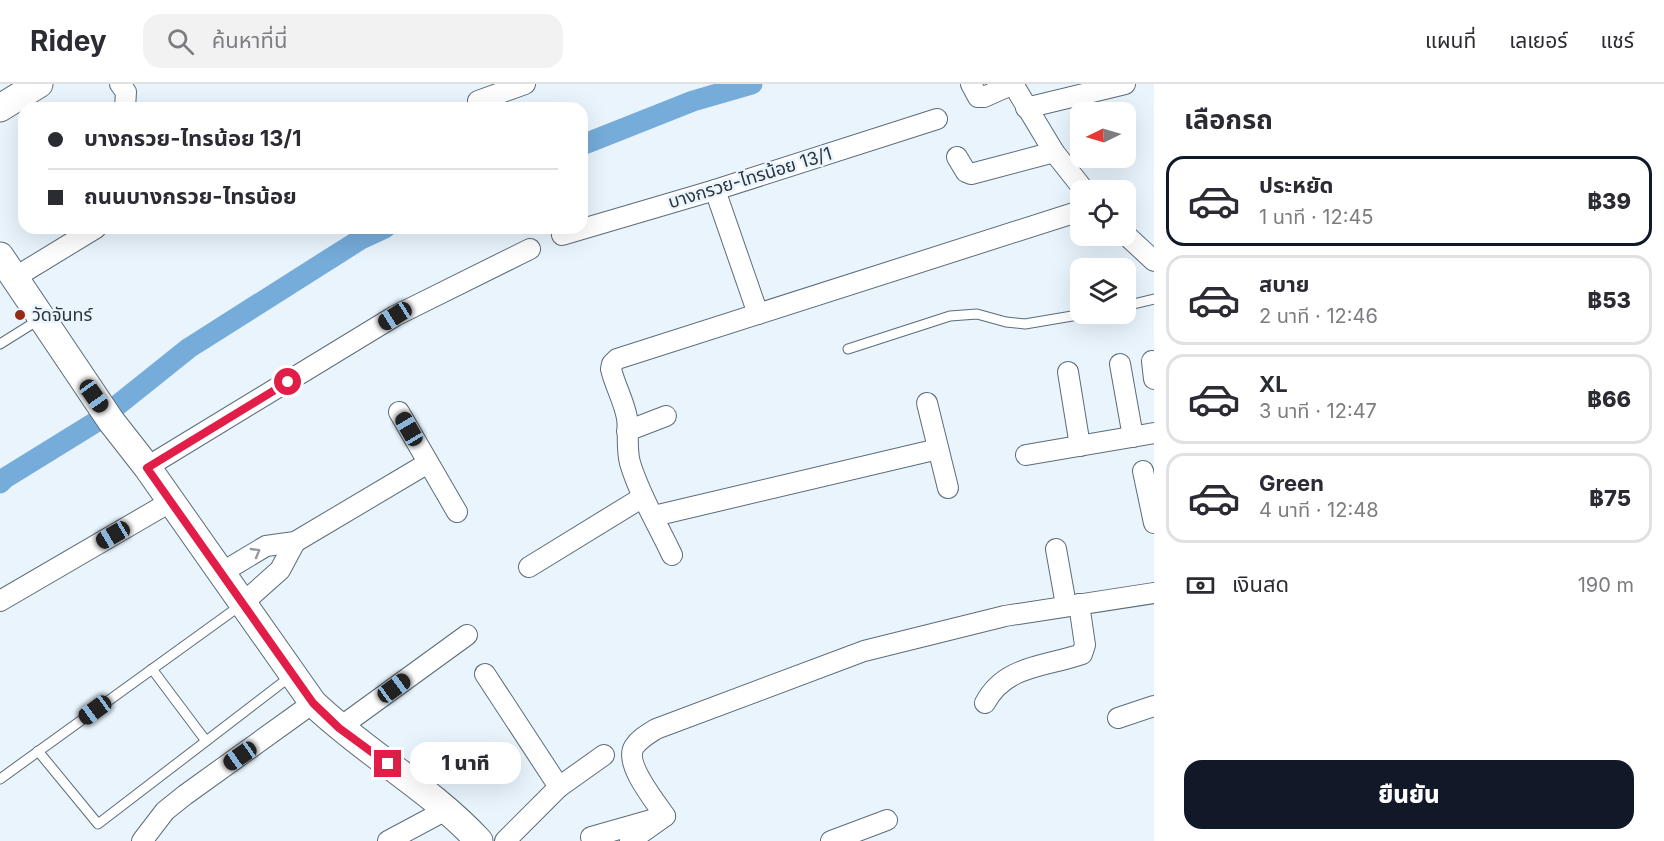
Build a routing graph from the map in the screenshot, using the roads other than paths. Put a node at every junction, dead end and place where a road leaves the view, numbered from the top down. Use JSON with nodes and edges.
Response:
{"nodes":[{"id":1,"x":39,"y":84,"type":"edge"},
{"id":2,"x":120,"y":84,"type":"edge"},
{"id":3,"x":525,"y":84,"type":"edge"},
{"id":4,"x":971,"y":84,"type":"edge"},
{"id":5,"x":1013,"y":84,"type":"edge"},
{"id":6,"x":1115,"y":85,"type":"edge"},
{"id":7,"x":478,"y":101,"type":"dead end"},
{"id":8,"x":125,"y":102,"type":"edge"},
{"id":9,"x":0,"y":108,"type":"edge"},
{"id":10,"x":1026,"y":108,"type":"junction"},
{"id":11,"x":937,"y":119,"type":"dead end"},
{"id":12,"x":1054,"y":152,"type":"junction"},
{"id":13,"x":957,"y":157,"type":"dead end"},
{"id":14,"x":1076,"y":180,"type":"edge"},
{"id":15,"x":715,"y":190,"type":"junction"},
{"id":16,"x":1070,"y":214,"type":"edge"},
{"id":17,"x":588,"y":227,"type":"edge"},
{"id":18,"x":82,"y":234,"type":"edge"},
{"id":19,"x":565,"y":234,"type":"edge"},
{"id":20,"x":562,"y":235,"type":"dead end"},
{"id":21,"x":1136,"y":244,"type":"edge"},
{"id":22,"x":530,"y":249,"type":"dead end"},
{"id":23,"x":1154,"y":261,"type":"edge"},
{"id":24,"x":7,"y":267,"type":"edge"},
{"id":25,"x":1154,"y":300,"type":"edge"},
{"id":26,"x":1136,"y":304,"type":"edge"},
{"id":27,"x":758,"y":314,"type":"junction"},
{"id":28,"x":1070,"y":316,"type":"edge"},
{"id":29,"x":42,"y":318,"type":"junction"},
{"id":30,"x":0,"y":344,"type":"edge"},
{"id":31,"x":848,"y":350,"type":"dead end"},
{"id":32,"x":1120,"y":364,"type":"dead end"},
{"id":33,"x":1068,"y":372,"type":"dead end"},
{"id":34,"x":927,"y":403,"type":"dead end"},
{"id":35,"x":399,"y":412,"type":"dead end"},
{"id":36,"x":666,"y":416,"type":"dead end"},
{"id":37,"x":627,"y":431,"type":"junction"},
{"id":38,"x":1154,"y":433,"type":"edge"},
{"id":39,"x":1133,"y":437,"type":"junction"},
{"id":40,"x":1080,"y":446,"type":"junction"},
{"id":41,"x":938,"y":449,"type":"junction"},
{"id":42,"x":1026,"y":455,"type":"dead end"},
{"id":43,"x":428,"y":463,"type":"junction"},
{"id":44,"x":147,"y":468,"type":"junction"},
{"id":45,"x":1143,"y":471,"type":"dead end"},
{"id":46,"x":948,"y":488,"type":"dead end"},
{"id":47,"x":643,"y":497,"type":"junction"},
{"id":48,"x":170,"y":502,"type":"junction"},
{"id":49,"x":457,"y":513,"type":"dead end"},
{"id":50,"x":654,"y":516,"type":"junction"},
{"id":51,"x":1154,"y":523,"type":"edge"},
{"id":52,"x":295,"y":542,"type":"junction"},
{"id":53,"x":1056,"y":549,"type":"dead end"},
{"id":54,"x":672,"y":555,"type":"dead end"},
{"id":55,"x":529,"y":567,"type":"dead end"},
{"id":56,"x":221,"y":573,"type":"junction"},
{"id":57,"x":1154,"y":592,"type":"edge"},
{"id":58,"x":0,"y":601,"type":"edge"},
{"id":59,"x":243,"y":603,"type":"junction"},
{"id":60,"x":1072,"y":605,"type":"junction"},
{"id":61,"x":467,"y":635,"type":"dead end"},
{"id":62,"x":152,"y":669,"type":"junction"},
{"id":63,"x":292,"y":674,"type":"junction"},
{"id":64,"x":485,"y":674,"type":"dead end"},
{"id":65,"x":313,"y":703,"type":"junction"},
{"id":66,"x":986,"y":703,"type":"dead end"},
{"id":67,"x":1154,"y":706,"type":"edge"},
{"id":68,"x":1118,"y":718,"type":"dead end"},
{"id":69,"x":339,"y":728,"type":"junction"},
{"id":70,"x":206,"y":741,"type":"junction"},
{"id":71,"x":38,"y":752,"type":"junction"},
{"id":72,"x":603,"y":754,"type":"dead end"},
{"id":73,"x":0,"y":779,"type":"edge"},
{"id":74,"x":559,"y":787,"type":"junction"},
{"id":75,"x":446,"y":810,"type":"junction"},
{"id":76,"x":664,"y":816,"type":"junction"},
{"id":77,"x":887,"y":820,"type":"dead end"},
{"id":78,"x":591,"y":837,"type":"dead end"},
{"id":79,"x":141,"y":841,"type":"edge"},
{"id":80,"x":388,"y":841,"type":"edge"},
{"id":81,"x":479,"y":841,"type":"edge"},
{"id":82,"x":505,"y":841,"type":"edge"},
{"id":83,"x":630,"y":841,"type":"edge"},
{"id":84,"x":831,"y":841,"type":"edge"}],
"edges":[{"from":1,"to":9,"type":"main road"},
{"from":2,"to":8,"type":"street"},
{"from":3,"to":7,"type":"street"},
{"from":4,"to":5,"type":"street"},
{"from":5,"to":10,"type":"street"},
{"from":6,"to":10,"type":"street"},
{"from":10,"to":12,"type":"street"},
{"from":11,"to":15,"type":"street","name":"บางกรวย-ไทรน้อย 13/1"},
{"from":12,"to":13,"type":"street"},
{"from":12,"to":14,"type":"street"},
{"from":15,"to":17,"type":"street","name":"บางกรวย-ไทรน้อย 13/1"},
{"from":15,"to":27,"type":"street"},
{"from":16,"to":27,"type":"street"},
{"from":18,"to":24,"type":"street"},
{"from":19,"to":20,"type":"street","name":"บางกรวย-ไทรน้อย 13/1"},
{"from":21,"to":23,"type":"street"},
{"from":22,"to":44,"type":"street"},
{"from":24,"to":29,"type":"main road"},
{"from":25,"to":26,"type":"lane"},
{"from":27,"to":37,"type":"street"},
{"from":28,"to":31,"type":"lane"},
{"from":29,"to":30,"type":"lane"},
{"from":29,"to":44,"type":"main road"},
{"from":32,"to":39,"type":"street"},
{"from":33,"to":40,"type":"street"},
{"from":34,"to":41,"type":"street"},
{"from":35,"to":43,"type":"street"},
{"from":36,"to":37,"type":"street"},
{"from":37,"to":47,"type":"street"},
{"from":38,"to":39,"type":"street"},
{"from":39,"to":40,"type":"street"},
{"from":40,"to":42,"type":"street"},
{"from":41,"to":46,"type":"street"},
{"from":41,"to":50,"type":"street"},
{"from":43,"to":49,"type":"street"},
{"from":43,"to":52,"type":"street"},
{"from":44,"to":48,"type":"main road"},
{"from":45,"to":51,"type":"street"},
{"from":47,"to":50,"type":"street"},
{"from":47,"to":55,"type":"street"},
{"from":48,"to":56,"type":"main road"},
{"from":48,"to":58,"type":"street"},
{"from":50,"to":54,"type":"street"},
{"from":56,"to":52,"type":"street","one_way":true},
{"from":52,"to":59,"type":"street"},
{"from":53,"to":60,"type":"street"},
{"from":56,"to":59,"type":"main road"},
{"from":57,"to":60,"type":"street"},
{"from":59,"to":62,"type":"lane"},
{"from":59,"to":63,"type":"main road"},
{"from":60,"to":66,"type":"street"},
{"from":60,"to":76,"type":"street"},
{"from":61,"to":69,"type":"street"},
{"from":62,"to":70,"type":"lane"},
{"from":62,"to":71,"type":"lane"},
{"from":63,"to":65,"type":"main road"},
{"from":63,"to":70,"type":"lane"},
{"from":64,"to":74,"type":"street"},
{"from":65,"to":69,"type":"main road"},
{"from":65,"to":79,"type":"street"},
{"from":67,"to":68,"type":"street"},
{"from":69,"to":75,"type":"main road"},
{"from":70,"to":71,"type":"lane"},
{"from":71,"to":73,"type":"lane"},
{"from":72,"to":74,"type":"street"},
{"from":74,"to":82,"type":"street"},
{"from":75,"to":80,"type":"street"},
{"from":75,"to":81,"type":"main road"},
{"from":76,"to":78,"type":"street"},
{"from":76,"to":83,"type":"street"},
{"from":77,"to":84,"type":"street"}]}
